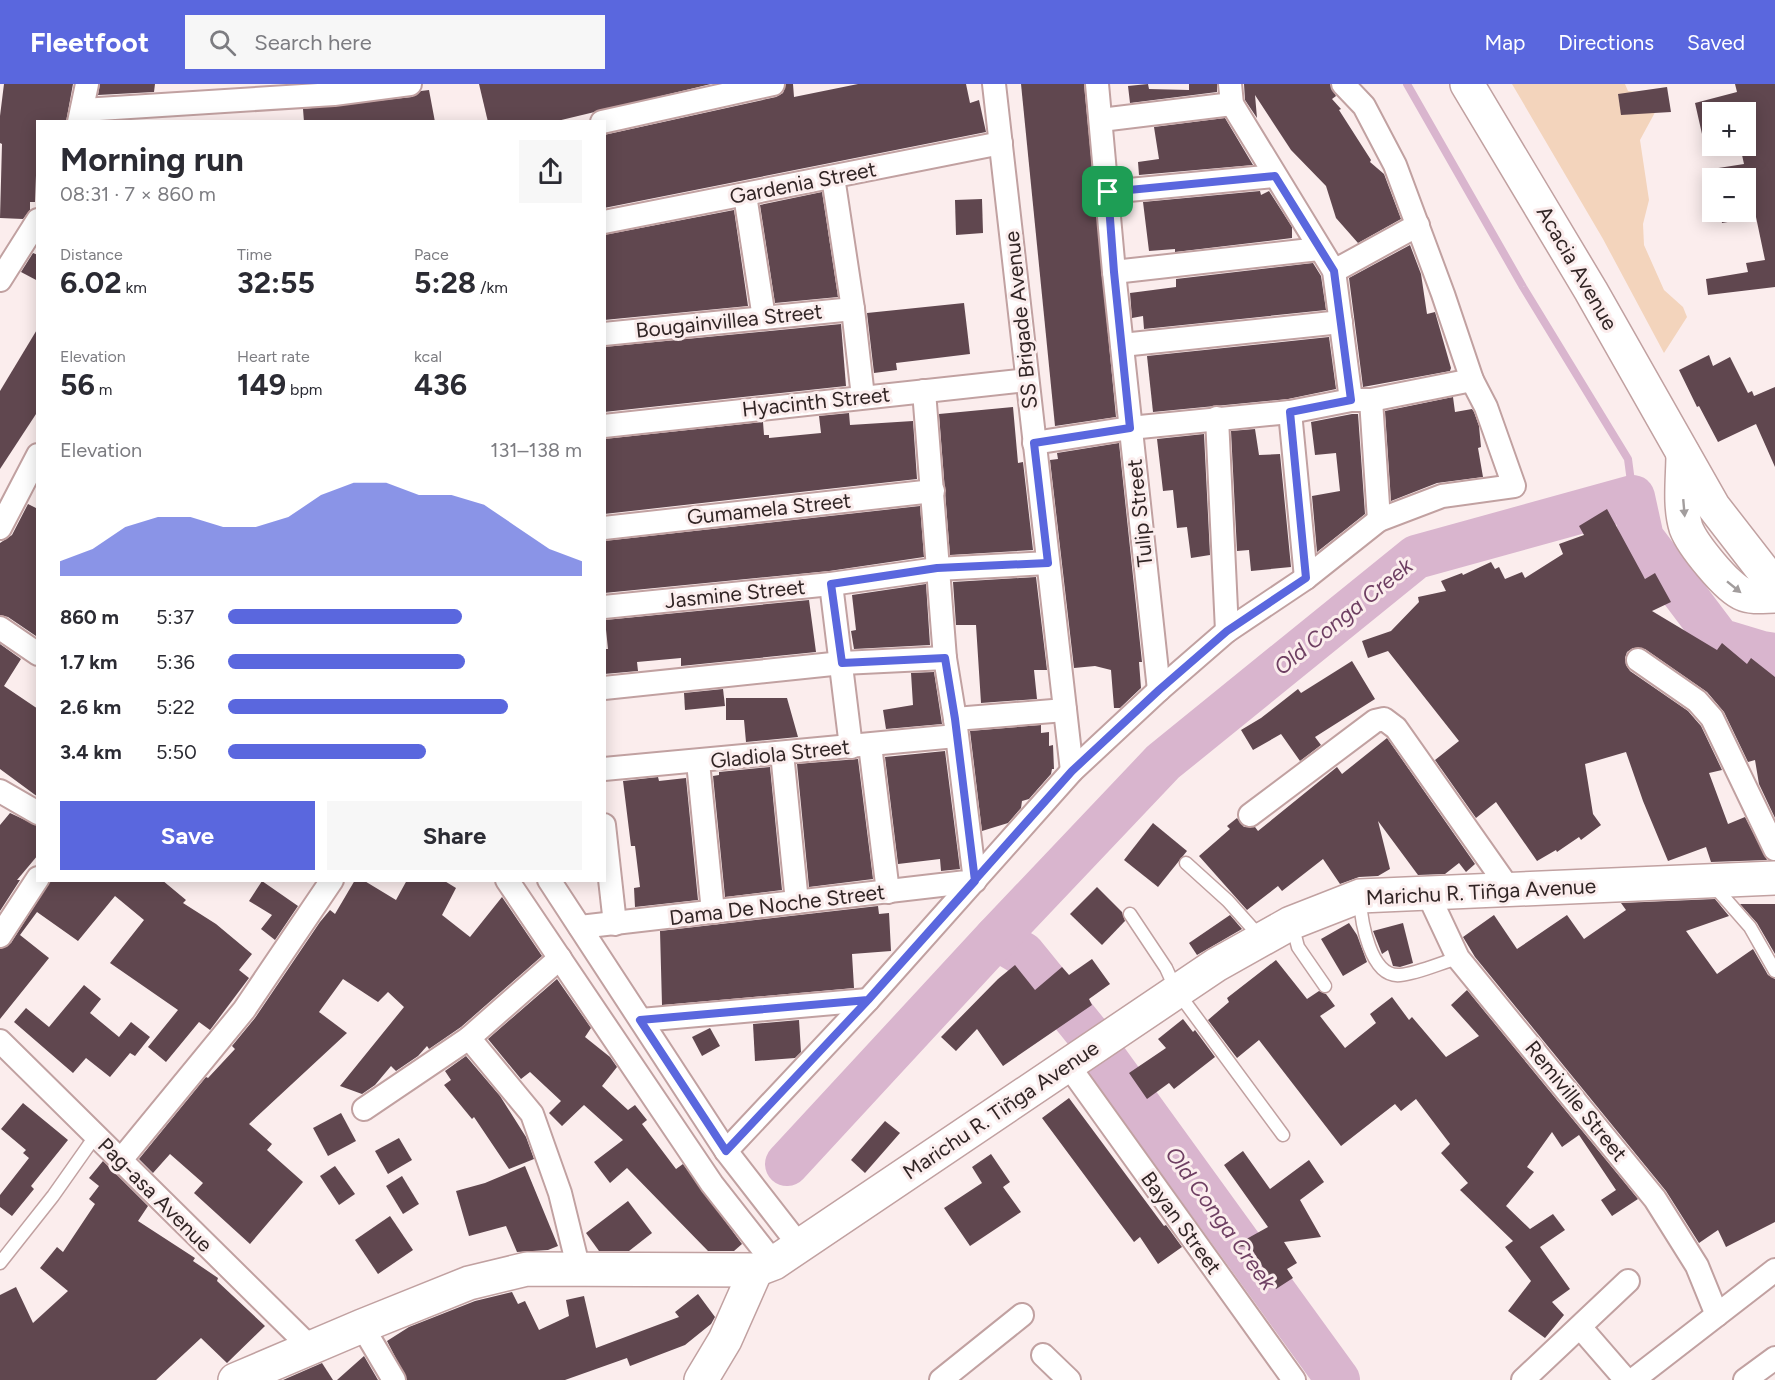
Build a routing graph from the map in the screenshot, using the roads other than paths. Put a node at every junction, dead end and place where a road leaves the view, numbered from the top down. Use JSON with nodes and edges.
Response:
{"nodes":[{"id":1,"x":87,"y":84,"type":"edge"},
{"id":2,"x":410,"y":84,"type":"edge"},
{"id":3,"x":773,"y":84,"type":"edge"},
{"id":4,"x":994,"y":84,"type":"edge"},
{"id":5,"x":1097,"y":84,"type":"edge"},
{"id":6,"x":1343,"y":84,"type":"edge"},
{"id":7,"x":1467,"y":84,"type":"edge"},
{"id":8,"x":1231,"y":94,"type":"edge"},
{"id":9,"x":193,"y":112,"type":"edge"},
{"id":10,"x":81,"y":116,"type":"edge"},
{"id":11,"x":1101,"y":120,"type":"junction"},
{"id":12,"x":606,"y":121,"type":"edge"},
{"id":13,"x":1001,"y":143,"type":"junction"},
{"id":14,"x":1275,"y":176,"type":"junction"},
{"id":15,"x":833,"y":177,"type":"junction"},
{"id":16,"x":1108,"y":192,"type":"junction"},
{"id":17,"x":745,"y":195,"type":"junction"},
{"id":18,"x":606,"y":222,"type":"edge"},
{"id":19,"x":36,"y":223,"type":"edge"},
{"id":20,"x":1418,"y":225,"type":"junction"},
{"id":21,"x":1319,"y":249,"type":"junction"},
{"id":22,"x":1334,"y":271,"type":"junction"},
{"id":23,"x":1114,"y":272,"type":"junction"},
{"id":24,"x":0,"y":280,"type":"edge"},
{"id":25,"x":853,"y":309,"type":"junction"},
{"id":26,"x":764,"y":318,"type":"junction"},
{"id":27,"x":1341,"y":322,"type":"junction"},
{"id":28,"x":606,"y":334,"type":"edge"},
{"id":29,"x":1122,"y":345,"type":"junction"},
{"id":30,"x":1028,"y":380,"type":"junction"},
{"id":31,"x":1472,"y":380,"type":"junction"},
{"id":32,"x":924,"y":391,"type":"junction"},
{"id":33,"x":863,"y":397,"type":"junction"},
{"id":34,"x":1361,"y":400,"type":"junction"},
{"id":35,"x":1290,"y":412,"type":"junction"},
{"id":36,"x":1217,"y":418,"type":"junction"},
{"id":37,"x":606,"y":426,"type":"edge"},
{"id":38,"x":1130,"y":428,"type":"junction"},
{"id":39,"x":1034,"y":443,"type":"junction"},
{"id":40,"x":1683,"y":454,"type":"junction"},
{"id":41,"x":36,"y":459,"type":"edge"},
{"id":42,"x":933,"y":491,"type":"junction"},
{"id":43,"x":1379,"y":520,"type":"junction"},
{"id":44,"x":0,"y":528,"type":"edge"},
{"id":45,"x":606,"y":528,"type":"edge"},
{"id":46,"x":1048,"y":563,"type":"junction"},
{"id":47,"x":937,"y":568,"type":"junction"},
{"id":48,"x":1306,"y":578,"type":"junction"},
{"id":49,"x":831,"y":584,"type":"junction"},
{"id":50,"x":1775,"y":586,"type":"edge"},
{"id":51,"x":1775,"y":596,"type":"edge"},
{"id":52,"x":606,"y":607,"type":"edge"},
{"id":53,"x":0,"y":628,"type":"edge"},
{"id":54,"x":1227,"y":631,"type":"junction"},
{"id":55,"x":36,"y":653,"type":"edge"},
{"id":56,"x":945,"y":658,"type":"junction"},
{"id":57,"x":1638,"y":660,"type":"dead end"},
{"id":58,"x":842,"y":663,"type":"junction"},
{"id":59,"x":606,"y":688,"type":"edge"},
{"id":60,"x":1159,"y":690,"type":"junction"},
{"id":61,"x":1065,"y":710,"type":"junction"},
{"id":62,"x":956,"y":728,"type":"junction"},
{"id":63,"x":861,"y":746,"type":"junction"},
{"id":64,"x":782,"y":753,"type":"junction"},
{"id":65,"x":698,"y":762,"type":"junction"},
{"id":66,"x":606,"y":769,"type":"edge"},
{"id":67,"x":1072,"y":771,"type":"junction"},
{"id":68,"x":0,"y":791,"type":"edge"},
{"id":69,"x":36,"y":812,"type":"edge"},
{"id":70,"x":1250,"y":815,"type":"dead end"},
{"id":71,"x":606,"y":843,"type":"edge"},
{"id":72,"x":1775,"y":849,"type":"edge"},
{"id":73,"x":1186,"y":863,"type":"dead end"},
{"id":74,"x":1775,"y":878,"type":"edge"},
{"id":75,"x":36,"y":881,"type":"edge"},
{"id":76,"x":975,"y":881,"type":"junction"},
{"id":77,"x":1710,"y":881,"type":"junction"},
{"id":78,"x":331,"y":882,"type":"edge"},
{"id":79,"x":508,"y":882,"type":"edge"},
{"id":80,"x":550,"y":882,"type":"edge"},
{"id":81,"x":1510,"y":890,"type":"junction"},
{"id":82,"x":888,"y":892,"type":"junction"},
{"id":83,"x":1427,"y":892,"type":"junction"},
{"id":84,"x":1360,"y":896,"type":"junction"},
{"id":85,"x":797,"y":902,"type":"junction"},
{"id":86,"x":713,"y":912,"type":"junction"},
{"id":87,"x":1131,"y":914,"type":"dead end"},
{"id":88,"x":1292,"y":923,"type":"junction"},
{"id":89,"x":615,"y":924,"type":"junction"},
{"id":90,"x":580,"y":927,"type":"junction"},
{"id":91,"x":0,"y":936,"type":"edge"},
{"id":92,"x":1263,"y":940,"type":"junction"},
{"id":93,"x":560,"y":958,"type":"junction"},
{"id":94,"x":1458,"y":958,"type":"junction"},
{"id":95,"x":1775,"y":971,"type":"edge"},
{"id":96,"x":1325,"y":986,"type":"dead end"},
{"id":97,"x":1176,"y":990,"type":"junction"},
{"id":98,"x":868,"y":1000,"type":"junction"},
{"id":99,"x":640,"y":1020,"type":"junction"},
{"id":100,"x":469,"y":1038,"type":"junction"},
{"id":101,"x":0,"y":1041,"type":"edge"},
{"id":102,"x":1068,"y":1065,"type":"junction"},
{"id":103,"x":364,"y":1109,"type":"dead end"},
{"id":104,"x":96,"y":1135,"type":"junction"},
{"id":105,"x":1283,"y":1135,"type":"dead end"},
{"id":106,"x":726,"y":1151,"type":"junction"},
{"id":107,"x":120,"y":1161,"type":"junction"},
{"id":108,"x":776,"y":1259,"type":"junction"},
{"id":109,"x":0,"y":1263,"type":"edge"},
{"id":110,"x":579,"y":1270,"type":"junction"},
{"id":111,"x":1775,"y":1270,"type":"edge"},
{"id":112,"x":1628,"y":1281,"type":"dead end"},
{"id":113,"x":1022,"y":1315,"type":"dead end"},
{"id":114,"x":1717,"y":1315,"type":"junction"},
{"id":115,"x":362,"y":1326,"type":"junction"},
{"id":116,"x":1580,"y":1327,"type":"junction"},
{"id":117,"x":311,"y":1348,"type":"junction"},
{"id":118,"x":1043,"y":1355,"type":"dead end"},
{"id":119,"x":1775,"y":1358,"type":"edge"},
{"id":120,"x":1529,"y":1378,"type":"edge"},
{"id":121,"x":236,"y":1380,"type":"edge"},
{"id":122,"x":394,"y":1380,"type":"edge"},
{"id":123,"x":701,"y":1380,"type":"edge"},
{"id":124,"x":941,"y":1380,"type":"edge"},
{"id":125,"x":1069,"y":1380,"type":"edge"},
{"id":126,"x":1294,"y":1380,"type":"edge"},
{"id":127,"x":1626,"y":1380,"type":"edge"},
{"id":128,"x":1633,"y":1380,"type":"edge"},
{"id":129,"x":1745,"y":1380,"type":"edge"}],
"edges":[{"from":1,"to":10,"type":"street"},
{"from":2,"to":9,"type":"street"},
{"from":3,"to":12,"type":"street"},
{"from":4,"to":13,"type":"street","name":"SS Brigade Avenue"},
{"from":5,"to":11,"type":"street","name":"Tulip Street"},
{"from":6,"to":20,"type":"street"},
{"from":7,"to":40,"type":"main road","name":"Acacia Avenue"},
{"from":8,"to":11,"type":"street"},
{"from":8,"to":14,"type":"street"},
{"from":9,"to":10,"type":"street"},
{"from":11,"to":16,"type":"street","name":"Tulip Street"},
{"from":13,"to":15,"type":"street","name":"Gardenia Street"},
{"from":13,"to":30,"type":"street","name":"SS Brigade Avenue"},
{"from":14,"to":16,"type":"street"},
{"from":14,"to":21,"type":"street"},
{"from":15,"to":17,"type":"street","name":"Gardenia Street"},
{"from":15,"to":25,"type":"street"},
{"from":16,"to":23,"type":"street","name":"Tulip Street"},
{"from":17,"to":18,"type":"street","name":"Gardenia Street"},
{"from":17,"to":26,"type":"street"},
{"from":19,"to":24,"type":"street"},
{"from":20,"to":22,"type":"street"},
{"from":20,"to":31,"type":"street"},
{"from":21,"to":22,"type":"street"},
{"from":21,"to":23,"type":"street"},
{"from":22,"to":27,"type":"street"},
{"from":23,"to":29,"type":"street","name":"Tulip Street"},
{"from":25,"to":26,"type":"street","name":"Bougainvillea Street"},
{"from":25,"to":33,"type":"street"},
{"from":26,"to":28,"type":"street","name":"Bougainvillea Street"},
{"from":27,"to":29,"type":"street"},
{"from":27,"to":34,"type":"street"},
{"from":29,"to":38,"type":"street","name":"Tulip Street"},
{"from":30,"to":32,"type":"street","name":"Hyacinth Street"},
{"from":30,"to":39,"type":"street","name":"SS Brigade Avenue"},
{"from":31,"to":34,"type":"street"},
{"from":31,"to":43,"type":"street"},
{"from":32,"to":33,"type":"street","name":"Hyacinth Street"},
{"from":32,"to":42,"type":"street"},
{"from":33,"to":37,"type":"street","name":"Hyacinth Street"},
{"from":34,"to":35,"type":"street"},
{"from":34,"to":43,"type":"street"},
{"from":35,"to":36,"type":"street"},
{"from":35,"to":48,"type":"street"},
{"from":36,"to":38,"type":"street"},
{"from":36,"to":54,"type":"street"},
{"from":38,"to":39,"type":"street"},
{"from":38,"to":60,"type":"street","name":"Tulip Street"},
{"from":39,"to":46,"type":"street","name":"SS Brigade Avenue"},
{"from":40,"to":50,"type":"main road","name":"Acacia Avenue"},
{"from":40,"to":51,"type":"main road","name":"Acacia Avenue","one_way":true},
{"from":41,"to":44,"type":"street"},
{"from":42,"to":45,"type":"street","name":"Gumamela Street"},
{"from":42,"to":47,"type":"street"},
{"from":43,"to":48,"type":"street"},
{"from":46,"to":47,"type":"street","name":"Jasmine Street"},
{"from":46,"to":61,"type":"street","name":"SS Brigade Avenue"},
{"from":47,"to":49,"type":"street","name":"Jasmine Street"},
{"from":47,"to":56,"type":"street"},
{"from":48,"to":54,"type":"street"},
{"from":49,"to":52,"type":"street","name":"Jasmine Street"},
{"from":49,"to":58,"type":"street"},
{"from":53,"to":55,"type":"street"},
{"from":54,"to":60,"type":"street"},
{"from":56,"to":58,"type":"street"},
{"from":56,"to":62,"type":"street"},
{"from":57,"to":72,"type":"street"},
{"from":58,"to":59,"type":"street"},
{"from":58,"to":63,"type":"street"},
{"from":60,"to":67,"type":"street"},
{"from":61,"to":62,"type":"street","name":"Gladiola Street"},
{"from":61,"to":67,"type":"street","name":"SS Brigade Avenue"},
{"from":62,"to":63,"type":"street","name":"Gladiola Street"},
{"from":62,"to":76,"type":"street"},
{"from":63,"to":64,"type":"street","name":"Gladiola Street"},
{"from":63,"to":82,"type":"street"},
{"from":64,"to":65,"type":"street","name":"Gladiola Street"},
{"from":64,"to":85,"type":"street"},
{"from":65,"to":66,"type":"street","name":"Gladiola Street"},
{"from":65,"to":86,"type":"street"},
{"from":67,"to":76,"type":"street"},
{"from":68,"to":69,"type":"street"},
{"from":70,"to":81,"type":"street"},
{"from":71,"to":89,"type":"street"},
{"from":73,"to":92,"type":"lane"},
{"from":74,"to":77,"type":"main road","name":"Marichu R. Tiñga Avenue"},
{"from":75,"to":91,"type":"street"},
{"from":76,"to":82,"type":"street","name":"Dama De Noche Street"},
{"from":76,"to":98,"type":"street"},
{"from":77,"to":81,"type":"main road","name":"Marichu R. Tiñga Avenue"},
{"from":77,"to":95,"type":"lane"},
{"from":78,"to":107,"type":"street"},
{"from":79,"to":93,"type":"street"},
{"from":80,"to":90,"type":"street"},
{"from":81,"to":83,"type":"main road","name":"Marichu R. Tiñga Avenue"},
{"from":82,"to":85,"type":"street","name":"Dama De Noche Street"},
{"from":83,"to":84,"type":"main road","name":"Marichu R. Tiñga Avenue"},
{"from":83,"to":94,"type":"street","name":"Remiville Street"},
{"from":84,"to":88,"type":"main road","name":"Marichu R. Tiñga Avenue"},
{"from":84,"to":94,"type":"lane"},
{"from":85,"to":86,"type":"street","name":"Dama De Noche Street"},
{"from":86,"to":89,"type":"street","name":"Dama De Noche Street"},
{"from":87,"to":97,"type":"lane"},
{"from":88,"to":92,"type":"main road","name":"Marichu R. Tiñga Avenue"},
{"from":88,"to":96,"type":"lane"},
{"from":89,"to":90,"type":"street","name":"Dama De Noche Street"},
{"from":90,"to":99,"type":"street"},
{"from":92,"to":97,"type":"main road","name":"Marichu R. Tiñga Avenue"},
{"from":93,"to":100,"type":"street"},
{"from":93,"to":108,"type":"street"},
{"from":94,"to":114,"type":"street","name":"Remiville Street"},
{"from":97,"to":102,"type":"main road","name":"Marichu R. Tiñga Avenue"},
{"from":97,"to":105,"type":"lane"},
{"from":98,"to":99,"type":"street"},
{"from":98,"to":106,"type":"street"},
{"from":99,"to":106,"type":"street"},
{"from":100,"to":103,"type":"street"},
{"from":100,"to":110,"type":"street"},
{"from":101,"to":104,"type":"street","name":"Pag-asa Avenue"},
{"from":102,"to":108,"type":"main road","name":"Marichu R. Tiñga Avenue"},
{"from":102,"to":126,"type":"street","name":"Bayan Street"},
{"from":104,"to":107,"type":"street","name":"Pag-asa Avenue"},
{"from":104,"to":109,"type":"lane"},
{"from":106,"to":108,"type":"street"},
{"from":107,"to":117,"type":"street","name":"Pag-asa Avenue"},
{"from":108,"to":110,"type":"main road"},
{"from":108,"to":123,"type":"main road"},
{"from":110,"to":115,"type":"main road"},
{"from":111,"to":114,"type":"street"},
{"from":112,"to":116,"type":"street"},
{"from":113,"to":124,"type":"street"},
{"from":114,"to":128,"type":"street"},
{"from":115,"to":117,"type":"main road"},
{"from":115,"to":122,"type":"street"},
{"from":116,"to":120,"type":"street"},
{"from":116,"to":127,"type":"street"},
{"from":117,"to":121,"type":"main road"},
{"from":118,"to":125,"type":"street"},
{"from":119,"to":129,"type":"street"}]}
